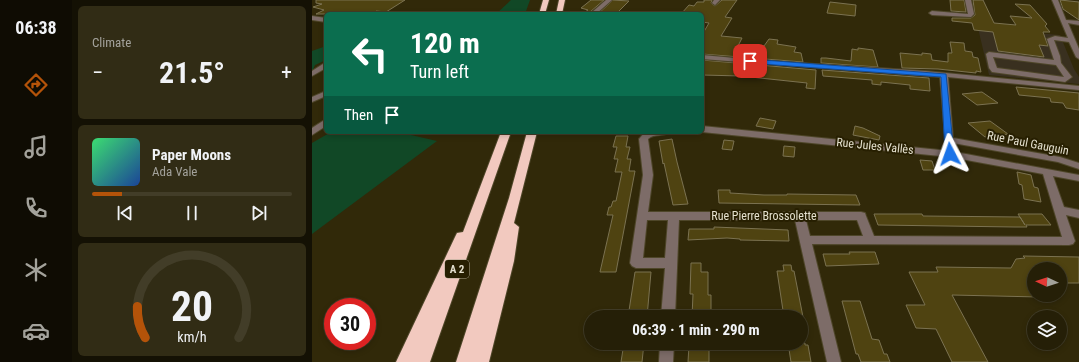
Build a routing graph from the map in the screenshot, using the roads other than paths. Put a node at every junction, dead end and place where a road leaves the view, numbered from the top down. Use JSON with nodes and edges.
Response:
{"nodes":[{"id":1,"x":546,"y":0,"type":"edge"},
{"id":2,"x":562,"y":0,"type":"edge"},
{"id":3,"x":609,"y":0,"type":"edge"},
{"id":4,"x":968,"y":0,"type":"edge"},
{"id":5,"x":1055,"y":0,"type":"edge"},
{"id":6,"x":543,"y":12,"type":"edge"},
{"id":7,"x":559,"y":12,"type":"edge"},
{"id":8,"x":595,"y":12,"type":"edge"},
{"id":9,"x":932,"y":13,"type":"dead end"},
{"id":10,"x":312,"y":18,"type":"edge"},
{"id":11,"x":324,"y":20,"type":"edge"},
{"id":12,"x":1064,"y":21,"type":"junction"},
{"id":13,"x":1079,"y":23,"type":"edge"},
{"id":14,"x":1072,"y":40,"type":"junction"},
{"id":15,"x":704,"y":57,"type":"edge"},
{"id":16,"x":1079,"y":57,"type":"edge"},
{"id":17,"x":1058,"y":63,"type":"junction"},
{"id":18,"x":324,"y":66,"type":"edge"},
{"id":19,"x":312,"y":74,"type":"edge"},
{"id":20,"x":1021,"y":74,"type":"junction"},
{"id":21,"x":944,"y":75,"type":"junction"},
{"id":22,"x":1028,"y":83,"type":"junction"},
{"id":23,"x":1079,"y":88,"type":"edge"},
{"id":24,"x":324,"y":94,"type":"edge"},
{"id":25,"x":312,"y":100,"type":"edge"},
{"id":26,"x":324,"y":123,"type":"edge"},
{"id":27,"x":704,"y":129,"type":"edge"},
{"id":28,"x":312,"y":132,"type":"edge"},
{"id":29,"x":505,"y":134,"type":"edge"},
{"id":30,"x":531,"y":134,"type":"edge"},
{"id":31,"x":648,"y":134,"type":"edge"},
{"id":32,"x":948,"y":140,"type":"junction"},
{"id":33,"x":950,"y":154,"type":"junction"},
{"id":34,"x":1079,"y":166,"type":"edge"},
{"id":35,"x":1047,"y":172,"type":"junction"},
{"id":36,"x":491,"y":176,"type":"junction"},
{"id":37,"x":1079,"y":178,"type":"edge"},
{"id":38,"x":515,"y":198,"type":"junction"},
{"id":39,"x":1058,"y":210,"type":"junction"},
{"id":40,"x":1079,"y":214,"type":"edge"},
{"id":41,"x":642,"y":216,"type":"junction"},
{"id":42,"x":674,"y":216,"type":"junction"},
{"id":43,"x":800,"y":216,"type":"junction"},
{"id":44,"x":806,"y":240,"type":"junction"},
{"id":45,"x":870,"y":240,"type":"junction"},
{"id":46,"x":671,"y":263,"type":"junction"},
{"id":47,"x":668,"y":310,"type":"edge"},
{"id":48,"x":667,"y":350,"type":"edge"},
{"id":49,"x":481,"y":358,"type":"edge"},
{"id":50,"x":405,"y":362,"type":"edge"},
{"id":51,"x":421,"y":362,"type":"edge"},
{"id":52,"x":465,"y":362,"type":"edge"},
{"id":53,"x":666,"y":362,"type":"edge"},
{"id":54,"x":834,"y":362,"type":"edge"}],
"edges":[{"from":1,"to":6,"type":"highway"},
{"from":2,"to":7,"type":"highway"},
{"from":3,"to":8,"type":"street"},
{"from":4,"to":9,"type":"street"},
{"from":5,"to":12,"type":"street"},
{"from":10,"to":11,"type":"street"},
{"from":12,"to":13,"type":"street"},
{"from":12,"to":14,"type":"street"},
{"from":14,"to":16,"type":"street"},
{"from":14,"to":17,"type":"street"},
{"from":15,"to":21,"type":"street"},
{"from":17,"to":20,"type":"street"},
{"from":17,"to":20,"type":"street"},
{"from":18,"to":19,"type":"street"},
{"from":20,"to":22,"type":"street"},
{"from":21,"to":22,"type":"street"},
{"from":21,"to":32,"type":"street"},
{"from":22,"to":23,"type":"street"},
{"from":24,"to":25,"type":"street"},
{"from":26,"to":28,"type":"street"},
{"from":27,"to":33,"type":"street","name":"Rue Jules Vallès"},
{"from":29,"to":36,"type":"highway","number":"A 2"},
{"from":30,"to":38,"type":"highway"},
{"from":31,"to":41,"type":"street"},
{"from":32,"to":33,"type":"street"},
{"from":32,"to":34,"type":"street","name":"Rue Paul Gauguin"},
{"from":33,"to":35,"type":"street","name":"Rue Jules Vallès"},
{"from":35,"to":37,"type":"street"},
{"from":35,"to":39,"type":"street","name":"Rue Pierre Brossolette"},
{"from":36,"to":50,"type":"highway"},
{"from":36,"to":51,"type":"highway","number":"A 2"},
{"from":38,"to":49,"type":"highway"},
{"from":38,"to":52,"type":"highway"},
{"from":39,"to":40,"type":"street"},
{"from":39,"to":45,"type":"street","name":"Rue Pierre Brossolette"},
{"from":41,"to":42,"type":"street","name":"Rue Pierre Brossolette"},
{"from":41,"to":46,"type":"street"},
{"from":42,"to":43,"type":"street","name":"Rue Pierre Brossolette"},
{"from":42,"to":46,"type":"street"},
{"from":43,"to":44,"type":"street"},
{"from":43,"to":45,"type":"street","name":"Rue Pierre Brossolette"},
{"from":44,"to":45,"type":"street","name":"Rue Pierre Brossolette"},
{"from":44,"to":54,"type":"street"},
{"from":46,"to":47,"type":"street"},
{"from":48,"to":53,"type":"street"}]}
